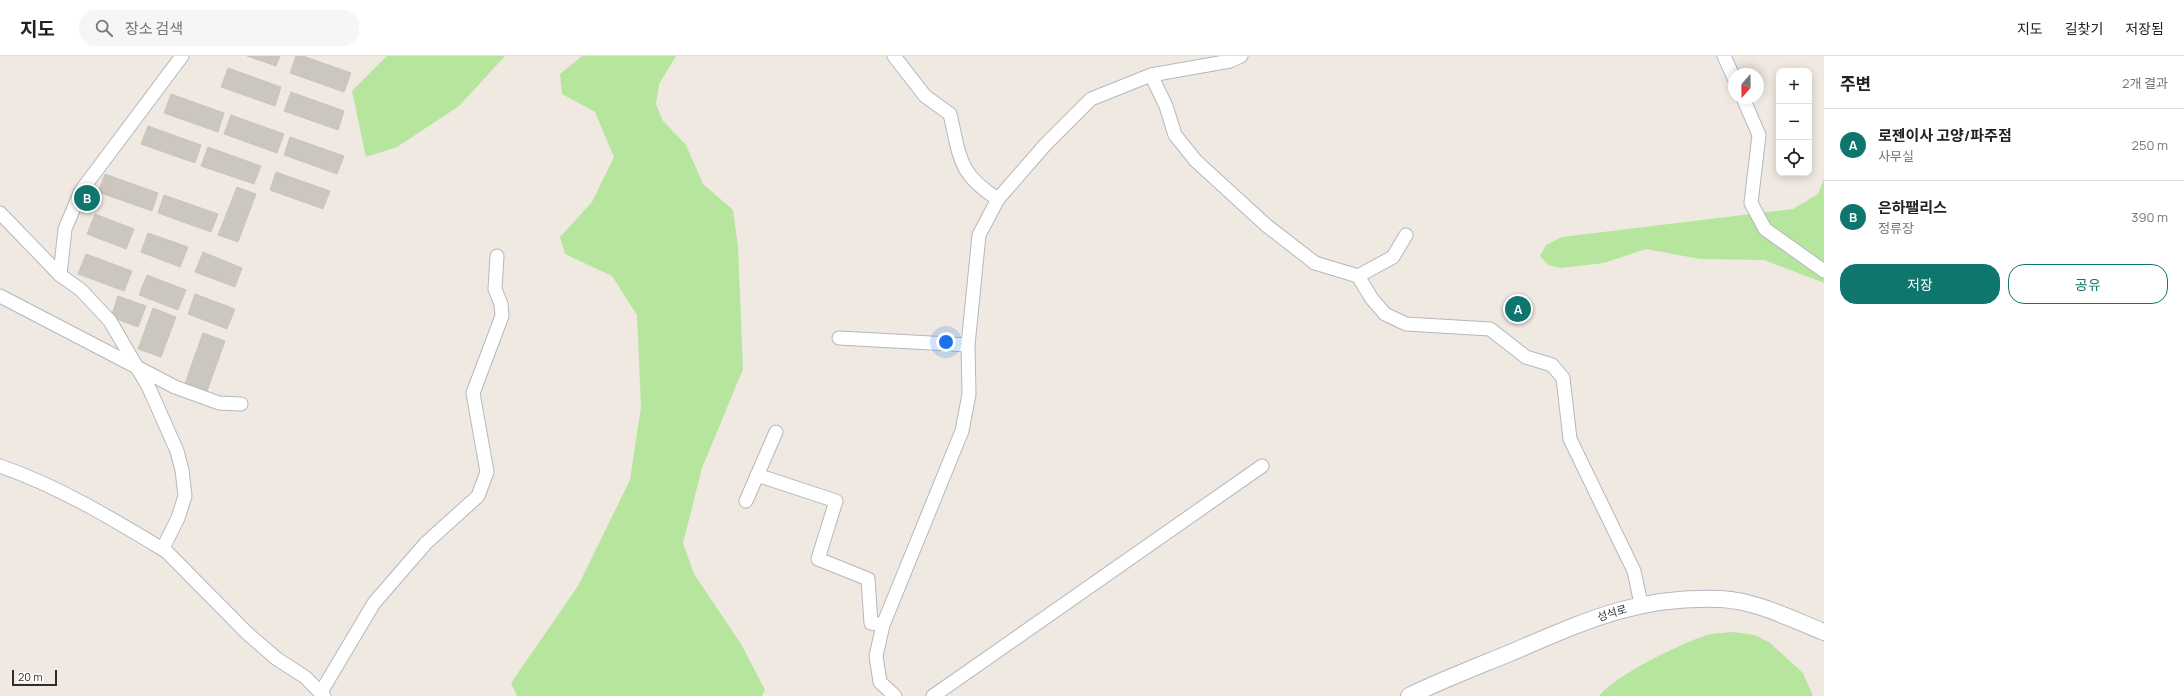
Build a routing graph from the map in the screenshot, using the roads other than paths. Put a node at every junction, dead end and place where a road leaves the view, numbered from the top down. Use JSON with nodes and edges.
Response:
{"nodes":[{"id":1,"x":182,"y":56,"type":"edge"},
{"id":2,"x":1241,"y":56,"type":"edge"},
{"id":3,"x":1724,"y":56,"type":"edge"},
{"id":4,"x":903,"y":59,"type":"edge"},
{"id":5,"x":1729,"y":68,"type":"edge"},
{"id":6,"x":1151,"y":75,"type":"junction"},
{"id":7,"x":1746,"y":104,"type":"edge"},
{"id":8,"x":998,"y":199,"type":"junction"},
{"id":9,"x":0,"y":213,"type":"edge"},
{"id":10,"x":1406,"y":235,"type":"dead end"},
{"id":11,"x":497,"y":256,"type":"dead end"},
{"id":12,"x":1824,"y":271,"type":"edge"},
{"id":13,"x":60,"y":275,"type":"junction"},
{"id":14,"x":1358,"y":276,"type":"junction"},
{"id":15,"x":0,"y":296,"type":"edge"},
{"id":16,"x":839,"y":338,"type":"dead end"},
{"id":17,"x":968,"y":345,"type":"junction"},
{"id":18,"x":137,"y":366,"type":"junction"},
{"id":19,"x":241,"y":404,"type":"dead end"},
{"id":20,"x":776,"y":432,"type":"dead end"},
{"id":21,"x":0,"y":466,"type":"edge"},
{"id":22,"x":1262,"y":466,"type":"dead end"},
{"id":23,"x":757,"y":475,"type":"junction"},
{"id":24,"x":746,"y":501,"type":"dead end"},
{"id":25,"x":164,"y":550,"type":"junction"},
{"id":26,"x":1641,"y":604,"type":"junction"},
{"id":27,"x":883,"y":625,"type":"junction"},
{"id":28,"x":1824,"y":632,"type":"edge"},
{"id":29,"x":323,"y":694,"type":"edge"},
{"id":30,"x":895,"y":696,"type":"edge"},
{"id":31,"x":933,"y":696,"type":"edge"},
{"id":32,"x":1409,"y":696,"type":"edge"}],
"edges":[{"from":1,"to":13,"type":"street"},
{"from":2,"to":6,"type":"street"},
{"from":3,"to":5,"type":"street"},
{"from":4,"to":8,"type":"street"},
{"from":6,"to":8,"type":"street"},
{"from":6,"to":14,"type":"street"},
{"from":7,"to":12,"type":"street"},
{"from":8,"to":17,"type":"street"},
{"from":9,"to":13,"type":"street"},
{"from":10,"to":14,"type":"street"},
{"from":11,"to":29,"type":"street"},
{"from":13,"to":18,"type":"street"},
{"from":14,"to":26,"type":"street"},
{"from":15,"to":18,"type":"street"},
{"from":16,"to":17,"type":"street"},
{"from":17,"to":27,"type":"street"},
{"from":18,"to":19,"type":"street"},
{"from":18,"to":25,"type":"street"},
{"from":20,"to":23,"type":"street"},
{"from":21,"to":25,"type":"street"},
{"from":22,"to":31,"type":"street"},
{"from":23,"to":24,"type":"street"},
{"from":23,"to":27,"type":"street"},
{"from":25,"to":29,"type":"street"},
{"from":26,"to":28,"type":"street","name":"성석로"},
{"from":26,"to":32,"type":"street","name":"성석로"},
{"from":27,"to":30,"type":"street"}]}
